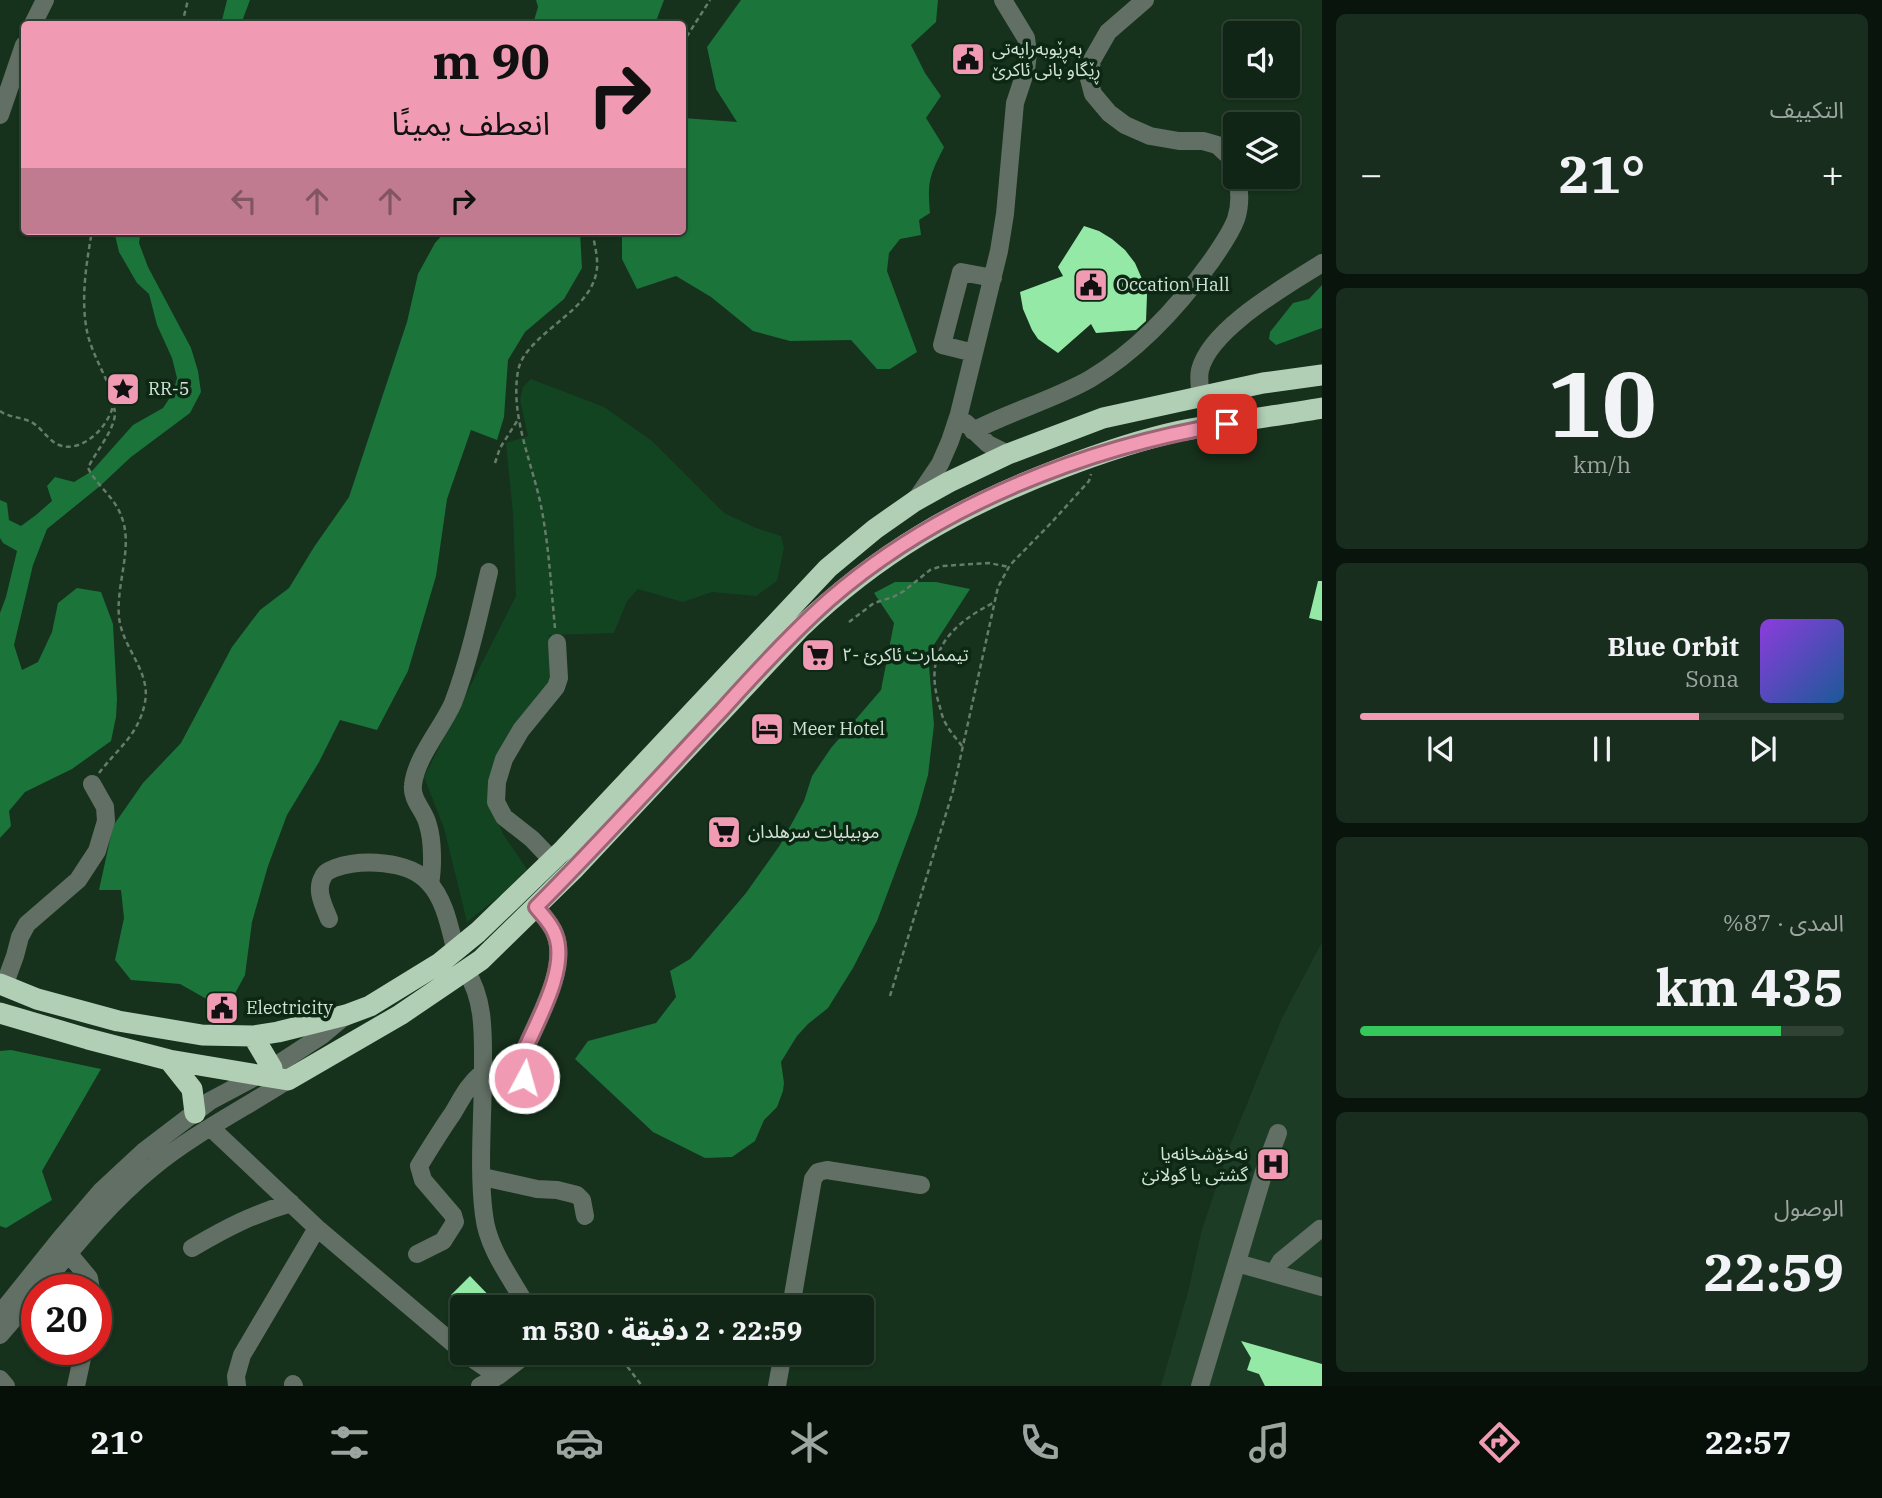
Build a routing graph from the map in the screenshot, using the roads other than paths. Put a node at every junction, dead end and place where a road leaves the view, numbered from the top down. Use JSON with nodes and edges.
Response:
{"nodes":[{"id":1,"x":45,"y":0,"type":"edge"},
{"id":2,"x":1003,"y":0,"type":"edge"},
{"id":3,"x":1145,"y":0,"type":"edge"},
{"id":4,"x":34,"y":21,"type":"edge"},
{"id":5,"x":21,"y":55,"type":"edge"},
{"id":6,"x":0,"y":115,"type":"edge"},
{"id":7,"x":1223,"y":151,"type":"edge"},
{"id":8,"x":1240,"y":189,"type":"edge"},
{"id":9,"x":1322,"y":263,"type":"edge"},
{"id":10,"x":993,"y":278,"type":"junction"},
{"id":11,"x":974,"y":353,"type":"junction"},
{"id":12,"x":1322,"y":375,"type":"edge"},
{"id":13,"x":1201,"y":397,"type":"junction"},
{"id":14,"x":1322,"y":408,"type":"edge"},
{"id":15,"x":958,"y":414,"type":"junction"},
{"id":16,"x":973,"y":430,"type":"junction"},
{"id":17,"x":1008,"y":454,"type":"junction"},
{"id":18,"x":915,"y":501,"type":"junction"},
{"id":19,"x":489,"y":572,"type":"dead end"},
{"id":20,"x":557,"y":643,"type":"road end"},
{"id":21,"x":92,"y":784,"type":"road end"},
{"id":22,"x":552,"y":860,"type":"junction"},
{"id":23,"x":430,"y":884,"type":"junction"},
{"id":24,"x":536,"y":907,"type":"junction"},
{"id":25,"x":329,"y":919,"type":"dead end"},
{"id":26,"x":456,"y":951,"type":"junction"},
{"id":27,"x":466,"y":971,"type":"junction"},
{"id":28,"x":2,"y":985,"type":"edge"},
{"id":29,"x":0,"y":1013,"type":"edge"},
{"id":30,"x":346,"y":1015,"type":"junction"},
{"id":31,"x":253,"y":1036,"type":"junction"},
{"id":32,"x":169,"y":1060,"type":"junction"},
{"id":33,"x":483,"y":1072,"type":"junction"},
{"id":34,"x":274,"y":1075,"type":"junction"},
{"id":35,"x":528,"y":1100,"type":"dead end"},
{"id":36,"x":195,"y":1113,"type":"junction"},
{"id":37,"x":211,"y":1128,"type":"junction"},
{"id":38,"x":1278,"y":1133,"type":"dead end"},
{"id":39,"x":483,"y":1177,"type":"junction"},
{"id":40,"x":921,"y":1185,"type":"dead end"},
{"id":41,"x":291,"y":1203,"type":"junction"},
{"id":42,"x":585,"y":1216,"type":"dead end"},
{"id":43,"x":317,"y":1228,"type":"junction"},
{"id":44,"x":1322,"y":1230,"type":"edge"},
{"id":45,"x":192,"y":1248,"type":"dead end"},
{"id":46,"x":69,"y":1254,"type":"junction"},
{"id":47,"x":417,"y":1254,"type":"dead end"},
{"id":48,"x":1237,"y":1263,"type":"junction"},
{"id":49,"x":1274,"y":1273,"type":"junction"},
{"id":50,"x":52,"y":1274,"type":"edge"},
{"id":51,"x":86,"y":1274,"type":"edge"},
{"id":52,"x":1322,"y":1287,"type":"edge"},
{"id":53,"x":520,"y":1295,"type":"edge"},
{"id":54,"x":792,"y":1295,"type":"edge"},
{"id":55,"x":21,"y":1311,"type":"edge"},
{"id":56,"x":0,"y":1314,"type":"edge"},
{"id":57,"x":0,"y":1335,"type":"edge"},
{"id":58,"x":450,"y":1341,"type":"edge"},
{"id":59,"x":81,"y":1365,"type":"edge"},
{"id":60,"x":482,"y":1365,"type":"edge"},
{"id":61,"x":512,"y":1365,"type":"edge"},
{"id":62,"x":781,"y":1365,"type":"edge"},
{"id":63,"x":498,"y":1376,"type":"junction"},
{"id":64,"x":0,"y":1378,"type":"edge"},
{"id":65,"x":6,"y":1386,"type":"edge"},
{"id":66,"x":76,"y":1386,"type":"edge"},
{"id":67,"x":237,"y":1386,"type":"edge"},
{"id":68,"x":480,"y":1386,"type":"edge"},
{"id":69,"x":777,"y":1386,"type":"edge"},
{"id":70,"x":1200,"y":1386,"type":"edge"}],
"edges":[{"from":1,"to":4,"type":"street"},
{"from":2,"to":10,"type":"street"},
{"from":3,"to":7,"type":"street"},
{"from":5,"to":6,"type":"street"},
{"from":8,"to":16,"type":"street"},
{"from":9,"to":13,"type":"street"},
{"from":10,"to":11,"type":"street"},
{"from":10,"to":11,"type":"street"},
{"from":11,"to":15,"type":"street"},
{"from":12,"to":13,"type":"highway"},
{"from":13,"to":17,"type":"highway"},
{"from":14,"to":24,"type":"highway"},
{"from":15,"to":16,"type":"street"},
{"from":15,"to":18,"type":"street"},
{"from":16,"to":17,"type":"street"},
{"from":17,"to":18,"type":"highway"},
{"from":18,"to":22,"type":"highway"},
{"from":19,"to":23,"type":"street"},
{"from":20,"to":22,"type":"street"},
{"from":21,"to":28,"type":"street"},
{"from":22,"to":26,"type":"highway"},
{"from":23,"to":25,"type":"street"},
{"from":23,"to":26,"type":"street"},
{"from":24,"to":27,"type":"highway"},
{"from":24,"to":35,"type":"street"},
{"from":26,"to":30,"type":"highway"},
{"from":27,"to":33,"type":"street"},
{"from":27,"to":34,"type":"highway"},
{"from":28,"to":31,"type":"highway"},
{"from":29,"to":32,"type":"highway"},
{"from":30,"to":31,"type":"highway"},
{"from":30,"to":34,"type":"street"},
{"from":31,"to":34,"type":"highway"},
{"from":32,"to":34,"type":"highway"},
{"from":32,"to":36,"type":"highway"},
{"from":33,"to":39,"type":"street"},
{"from":33,"to":47,"type":"street"},
{"from":34,"to":36,"type":"street"},
{"from":34,"to":37,"type":"street"},
{"from":36,"to":56,"type":"street"},
{"from":37,"to":41,"type":"street"},
{"from":37,"to":46,"type":"street"},
{"from":38,"to":48,"type":"street"},
{"from":39,"to":42,"type":"street"},
{"from":39,"to":53,"type":"street"},
{"from":40,"to":54,"type":"street"},
{"from":41,"to":43,"type":"street"},
{"from":41,"to":45,"type":"street"},
{"from":43,"to":58,"type":"street"},
{"from":43,"to":67,"type":"street"},
{"from":44,"to":49,"type":"street"},
{"from":46,"to":50,"type":"street"},
{"from":46,"to":51,"type":"street"},
{"from":48,"to":49,"type":"street"},
{"from":48,"to":70,"type":"street"},
{"from":49,"to":52,"type":"street"},
{"from":55,"to":57,"type":"street"},
{"from":59,"to":66,"type":"street"},
{"from":60,"to":63,"type":"street"},
{"from":61,"to":63,"type":"street"},
{"from":62,"to":69,"type":"street"},
{"from":63,"to":68,"type":"street"},
{"from":64,"to":65,"type":"street"}]}
